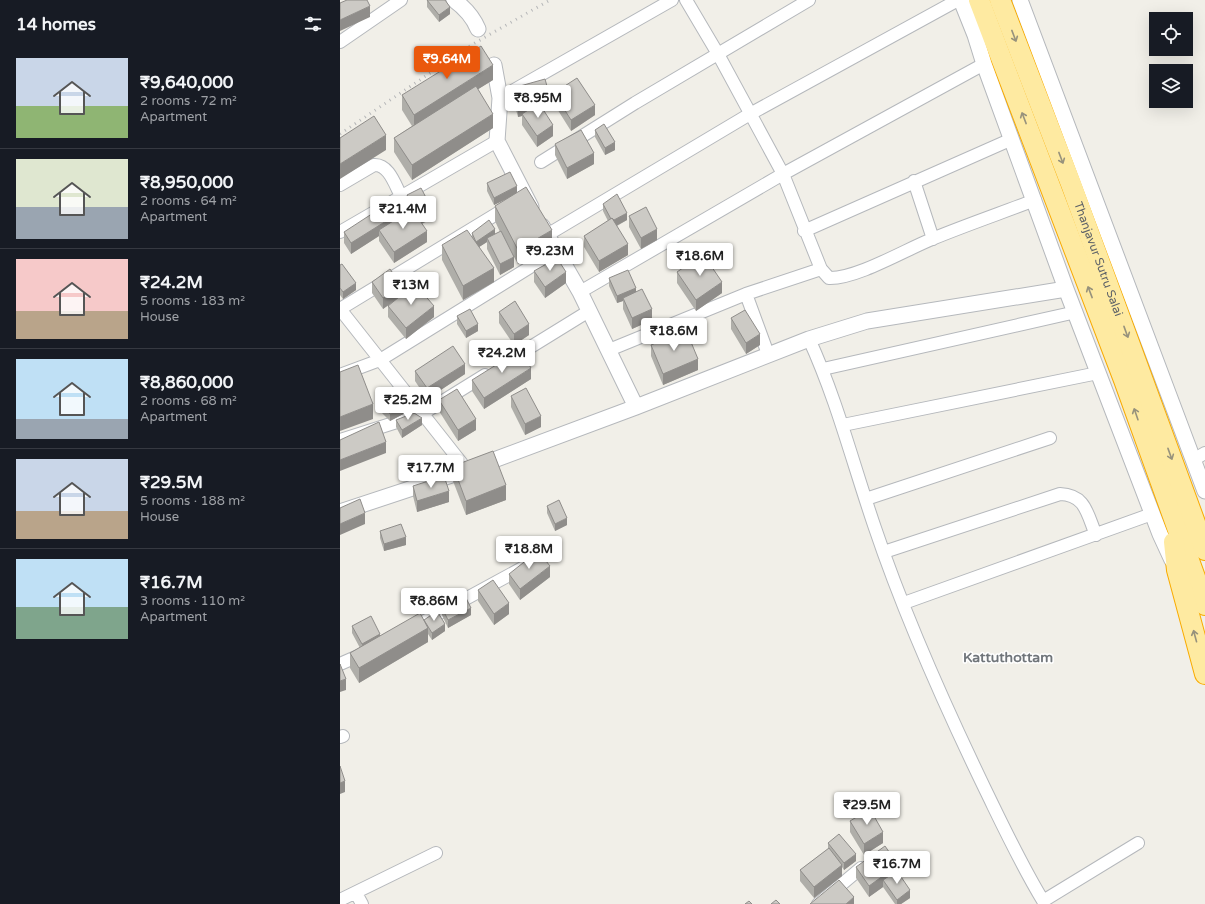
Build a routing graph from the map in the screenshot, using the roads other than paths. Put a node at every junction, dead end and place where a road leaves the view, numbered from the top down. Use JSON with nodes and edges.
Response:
{"nodes":[{"id":1,"x":401,"y":0,"type":"edge"},
{"id":2,"x":672,"y":0,"type":"edge"},
{"id":3,"x":686,"y":0,"type":"edge"},
{"id":4,"x":810,"y":0,"type":"edge"},
{"id":5,"x":958,"y":0,"type":"edge"},
{"id":6,"x":961,"y":0,"type":"edge"},
{"id":7,"x":978,"y":0,"type":"edge"},
{"id":8,"x":1000,"y":0,"type":"edge"},
{"id":9,"x":1020,"y":0,"type":"edge"},
{"id":10,"x":462,"y":2,"type":"edge"},
{"id":11,"x":478,"y":29,"type":"dead end"},
{"id":12,"x":340,"y":42,"type":"edge"},
{"id":13,"x":718,"y":54,"type":"junction"},
{"id":14,"x":984,"y":64,"type":"junction"},
{"id":15,"x":494,"y":65,"type":"edge"},
{"id":16,"x":500,"y":98,"type":"junction"},
{"id":17,"x":750,"y":114,"type":"junction"},
{"id":18,"x":1012,"y":139,"type":"junction"},
{"id":19,"x":497,"y":140,"type":"junction"},
{"id":20,"x":541,"y":162,"type":"dead end"},
{"id":21,"x":783,"y":174,"type":"junction"},
{"id":22,"x":914,"y":182,"type":"junction"},
{"id":23,"x":340,"y":185,"type":"edge"},
{"id":24,"x":401,"y":196,"type":"junction"},
{"id":25,"x":526,"y":196,"type":"junction"},
{"id":26,"x":1035,"y":200,"type":"junction"},
{"id":27,"x":804,"y":231,"type":"junction"},
{"id":28,"x":340,"y":232,"type":"edge"},
{"id":29,"x":547,"y":235,"type":"junction"},
{"id":30,"x":932,"y":239,"type":"junction"},
{"id":31,"x":556,"y":251,"type":"junction"},
{"id":32,"x":821,"y":269,"type":"junction"},
{"id":33,"x":1066,"y":289,"type":"junction"},
{"id":34,"x":580,"y":292,"type":"junction"},
{"id":35,"x":746,"y":294,"type":"junction"},
{"id":36,"x":340,"y":309,"type":"edge"},
{"id":37,"x":589,"y":311,"type":"junction"},
{"id":38,"x":1076,"y":312,"type":"junction"},
{"id":39,"x":810,"y":339,"type":"junction"},
{"id":40,"x":609,"y":350,"type":"junction"},
{"id":41,"x":768,"y":354,"type":"junction"},
{"id":42,"x":380,"y":360,"type":"junction"},
{"id":43,"x":824,"y":369,"type":"junction"},
{"id":44,"x":1098,"y":373,"type":"junction"},
{"id":45,"x":340,"y":375,"type":"edge"},
{"id":46,"x":636,"y":407,"type":"junction"},
{"id":47,"x":422,"y":414,"type":"junction"},
{"id":48,"x":844,"y":425,"type":"junction"},
{"id":49,"x":1050,"y":438,"type":"dead end"},
{"id":50,"x":340,"y":440,"type":"edge"},
{"id":51,"x":1199,"y":456,"type":"edge"},
{"id":52,"x":466,"y":470,"type":"junction"},
{"id":53,"x":1205,"y":491,"type":"edge"},
{"id":54,"x":866,"y":498,"type":"junction"},
{"id":55,"x":340,"y":511,"type":"edge"},
{"id":56,"x":1152,"y":514,"type":"junction"},
{"id":57,"x":1172,"y":517,"type":"junction"},
{"id":58,"x":1193,"y":519,"type":"junction"},
{"id":59,"x":1096,"y":535,"type":"junction"},
{"id":60,"x":1205,"y":536,"type":"edge"},
{"id":61,"x":1205,"y":550,"type":"edge"},
{"id":62,"x":884,"y":552,"type":"junction"},
{"id":63,"x":546,"y":555,"type":"dead end"},
{"id":64,"x":1177,"y":570,"type":"junction"},
{"id":65,"x":904,"y":603,"type":"junction"},
{"id":66,"x":1205,"y":604,"type":"edge"},
{"id":67,"x":411,"y":628,"type":"edge"},
{"id":68,"x":378,"y":647,"type":"edge"},
{"id":69,"x":340,"y":664,"type":"edge"},
{"id":70,"x":1205,"y":674,"type":"edge"},
{"id":71,"x":1138,"y":843,"type":"dead end"},
{"id":72,"x":436,"y":853,"type":"dead end"},
{"id":73,"x":862,"y":868,"type":"edge"},
{"id":74,"x":356,"y":893,"type":"junction"},
{"id":75,"x":340,"y":900,"type":"edge"},
{"id":76,"x":1044,"y":902,"type":"edge"},
{"id":77,"x":362,"y":904,"type":"edge"},
{"id":78,"x":818,"y":904,"type":"edge"}],
"edges":[{"from":1,"to":12,"type":"street"},
{"from":2,"to":16,"type":"street"},
{"from":3,"to":13,"type":"street"},
{"from":4,"to":13,"type":"street"},
{"from":5,"to":17,"type":"street"},
{"from":6,"to":14,"type":"street"},
{"from":57,"to":7,"type":"highway","name":"Thanjavur Sutru Salai","one_way":true},
{"from":8,"to":58,"type":"highway","name":"Thanjavur Sutru Salai","one_way":true},
{"from":9,"to":51,"type":"street"},
{"from":10,"to":11,"type":"street"},
{"from":13,"to":17,"type":"street"},
{"from":13,"to":20,"type":"street"},
{"from":14,"to":18,"type":"street"},
{"from":14,"to":21,"type":"street"},
{"from":15,"to":16,"type":"street"},
{"from":16,"to":19,"type":"street"},
{"from":17,"to":21,"type":"street"},
{"from":17,"to":29,"type":"street"},
{"from":18,"to":22,"type":"street"},
{"from":18,"to":26,"type":"street"},
{"from":19,"to":24,"type":"street"},
{"from":19,"to":25,"type":"street"},
{"from":21,"to":27,"type":"street"},
{"from":21,"to":34,"type":"street"},
{"from":22,"to":27,"type":"street"},
{"from":22,"to":30,"type":"street"},
{"from":23,"to":24,"type":"street"},
{"from":24,"to":28,"type":"street"},
{"from":25,"to":29,"type":"street"},
{"from":25,"to":36,"type":"street"},
{"from":26,"to":30,"type":"street"},
{"from":26,"to":33,"type":"street"},
{"from":27,"to":32,"type":"street"},
{"from":29,"to":31,"type":"street"},
{"from":30,"to":32,"type":"street"},
{"from":31,"to":34,"type":"street"},
{"from":31,"to":42,"type":"street"},
{"from":32,"to":35,"type":"street"},
{"from":33,"to":38,"type":"street"},
{"from":33,"to":39,"type":"street"},
{"from":34,"to":37,"type":"street"},
{"from":35,"to":40,"type":"street"},
{"from":35,"to":41,"type":"street"},
{"from":36,"to":42,"type":"street"},
{"from":37,"to":40,"type":"street"},
{"from":37,"to":47,"type":"street"},
{"from":38,"to":43,"type":"street"},
{"from":38,"to":44,"type":"street"},
{"from":39,"to":41,"type":"street"},
{"from":39,"to":43,"type":"street"},
{"from":40,"to":46,"type":"street"},
{"from":41,"to":46,"type":"street"},
{"from":42,"to":45,"type":"street"},
{"from":42,"to":47,"type":"street"},
{"from":43,"to":48,"type":"street"},
{"from":44,"to":48,"type":"street"},
{"from":44,"to":56,"type":"street"},
{"from":46,"to":52,"type":"street"},
{"from":47,"to":50,"type":"street"},
{"from":47,"to":52,"type":"street"},
{"from":48,"to":54,"type":"street"},
{"from":49,"to":54,"type":"street"},
{"from":51,"to":53,"type":"street"},
{"from":52,"to":55,"type":"street"},
{"from":54,"to":62,"type":"street"},
{"from":56,"to":59,"type":"street"},
{"from":56,"to":64,"type":"street"},
{"from":57,"to":64,"type":"highway"},
{"from":57,"to":66,"type":"highway"},
{"from":58,"to":60,"type":"highway"},
{"from":58,"to":61,"type":"highway"},
{"from":59,"to":62,"type":"street"},
{"from":59,"to":65,"type":"street"},
{"from":62,"to":65,"type":"street"},
{"from":63,"to":67,"type":"street"},
{"from":70,"to":64,"type":"highway","one_way":true},
{"from":65,"to":76,"type":"street"},
{"from":68,"to":69,"type":"street"},
{"from":71,"to":76,"type":"street"},
{"from":72,"to":74,"type":"street"},
{"from":73,"to":78,"type":"street"},
{"from":74,"to":75,"type":"street"},
{"from":74,"to":77,"type":"street"}]}
